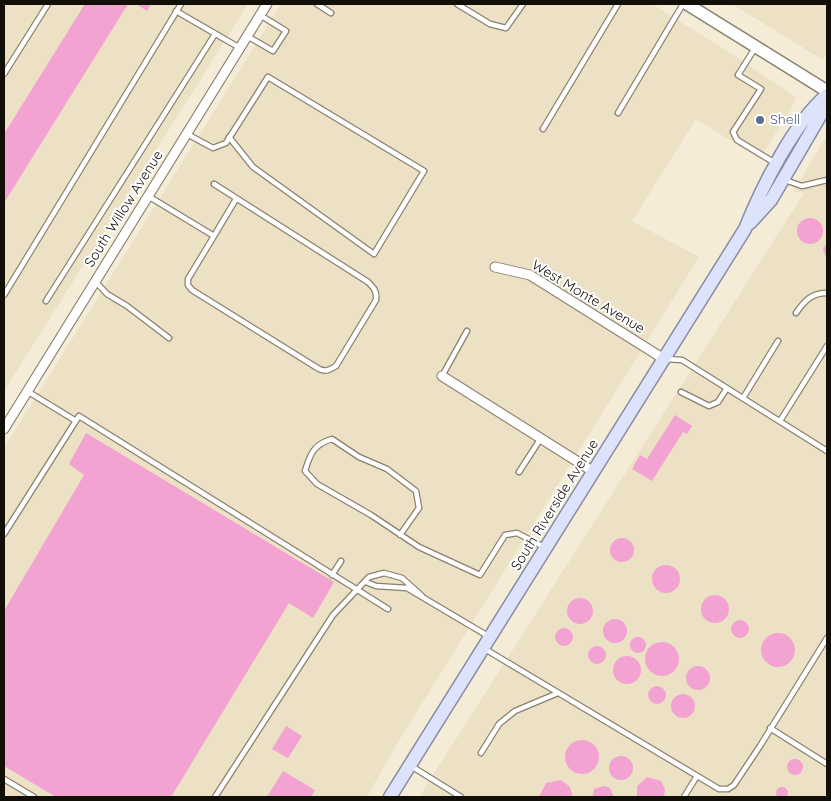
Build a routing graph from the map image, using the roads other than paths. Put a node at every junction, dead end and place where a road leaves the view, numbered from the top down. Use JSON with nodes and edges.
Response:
{"nodes":[{"id":1,"x":48,"y":4,"type":"edge"},
{"id":2,"x":181,"y":4,"type":"edge"},
{"id":3,"x":267,"y":4,"type":"edge"},
{"id":4,"x":316,"y":4,"type":"edge"},
{"id":5,"x":457,"y":4,"type":"edge"},
{"id":6,"x":523,"y":4,"type":"edge"},
{"id":7,"x":618,"y":4,"type":"edge"},
{"id":8,"x":683,"y":4,"type":"edge"},
{"id":9,"x":688,"y":4,"type":"edge"},
{"id":10,"x":176,"y":11,"type":"junction"},
{"id":11,"x":331,"y":13,"type":"dead end"},
{"id":12,"x":260,"y":15,"type":"junction"},
{"id":13,"x":215,"y":34,"type":"junction"},
{"id":14,"x":247,"y":36,"type":"junction"},
{"id":15,"x":756,"y":46,"type":"junction"},
{"id":16,"x":240,"y":48,"type":"junction"},
{"id":17,"x":4,"y":74,"type":"edge"},
{"id":18,"x":827,"y":93,"type":"edge"},
{"id":19,"x":827,"y":100,"type":"edge"},
{"id":20,"x":618,"y":113,"type":"dead end"},
{"id":21,"x":543,"y":130,"type":"dead end"},
{"id":22,"x":187,"y":134,"type":"junction"},
{"id":23,"x":229,"y":137,"type":"junction"},
{"id":24,"x":776,"y":164,"type":"junction"},
{"id":25,"x":784,"y":180,"type":"junction"},
{"id":26,"x":827,"y":180,"type":"edge"},
{"id":27,"x":214,"y":184,"type":"dead end"},
{"id":28,"x":148,"y":196,"type":"junction"},
{"id":29,"x":236,"y":199,"type":"junction"},
{"id":30,"x":745,"y":229,"type":"junction"},
{"id":31,"x":214,"y":236,"type":"junction"},
{"id":32,"x":495,"y":267,"type":"dead end"},
{"id":33,"x":95,"y":281,"type":"junction"},
{"id":34,"x":827,"y":293,"type":"edge"},
{"id":35,"x":4,"y":294,"type":"edge"},
{"id":36,"x":46,"y":302,"type":"dead end"},
{"id":37,"x":796,"y":313,"type":"dead end"},
{"id":38,"x":467,"y":331,"type":"dead end"},
{"id":39,"x":169,"y":338,"type":"dead end"},
{"id":40,"x":778,"y":341,"type":"dead end"},
{"id":41,"x":827,"y":346,"type":"edge"},
{"id":42,"x":664,"y":359,"type":"junction"},
{"id":43,"x":442,"y":376,"type":"joint"},
{"id":44,"x":727,"y":388,"type":"junction"},
{"id":45,"x":27,"y":391,"type":"junction"},
{"id":46,"x":680,"y":392,"type":"dead end"},
{"id":47,"x":743,"y":398,"type":"junction"},
{"id":48,"x":76,"y":421,"type":"junction"},
{"id":49,"x":780,"y":421,"type":"junction"},
{"id":50,"x":4,"y":429,"type":"edge"},
{"id":51,"x":541,"y":438,"type":"junction"},
{"id":52,"x":827,"y":451,"type":"edge"},
{"id":53,"x":519,"y":472,"type":"dead end"},
{"id":54,"x":594,"y":472,"type":"junction"},
{"id":55,"x":4,"y":534,"type":"edge"},
{"id":56,"x":400,"y":535,"type":"junction"},
{"id":57,"x":546,"y":548,"type":"junction"},
{"id":58,"x":342,"y":561,"type":"dead end"},
{"id":59,"x":332,"y":575,"type":"junction"},
{"id":60,"x":366,"y":582,"type":"junction"},
{"id":61,"x":357,"y":590,"type":"junction"},
{"id":62,"x":422,"y":596,"type":"junction"},
{"id":63,"x":388,"y":609,"type":"dead end"},
{"id":64,"x":827,"y":638,"type":"edge"},
{"id":65,"x":486,"y":642,"type":"junction"},
{"id":66,"x":558,"y":693,"type":"junction"},
{"id":67,"x":770,"y":728,"type":"junction"},
{"id":68,"x":482,"y":754,"type":"dead end"},
{"id":69,"x":827,"y":764,"type":"edge"},
{"id":70,"x":410,"y":765,"type":"junction"},
{"id":71,"x":698,"y":776,"type":"junction"},
{"id":72,"x":4,"y":779,"type":"edge"},
{"id":73,"x":34,"y":797,"type":"edge"},
{"id":74,"x":215,"y":797,"type":"edge"},
{"id":75,"x":390,"y":797,"type":"edge"},
{"id":76,"x":461,"y":797,"type":"edge"},
{"id":77,"x":684,"y":797,"type":"edge"}],
"edges":[{"from":1,"to":17,"type":"lane"},
{"from":2,"to":10,"type":"lane"},
{"from":3,"to":12,"type":"street","name":"South Willow Avenue"},
{"from":4,"to":11,"type":"lane"},
{"from":5,"to":6,"type":"lane"},
{"from":7,"to":21,"type":"lane"},
{"from":8,"to":20,"type":"lane"},
{"from":9,"to":15,"type":"main road"},
{"from":10,"to":13,"type":"lane"},
{"from":10,"to":35,"type":"lane"},
{"from":12,"to":14,"type":"street","name":"South Willow Avenue"},
{"from":12,"to":14,"type":"lane"},
{"from":13,"to":16,"type":"lane"},
{"from":13,"to":36,"type":"lane"},
{"from":14,"to":16,"type":"street","name":"South Willow Avenue"},
{"from":15,"to":18,"type":"main road"},
{"from":15,"to":24,"type":"lane"},
{"from":16,"to":22,"type":"street","name":"South Willow Avenue"},
{"from":18,"to":24,"type":"main road","name":"South Riverside Avenue"},
{"from":19,"to":25,"type":"main road","name":"South Riverside Avenue"},
{"from":22,"to":23,"type":"lane"},
{"from":22,"to":28,"type":"street","name":"South Willow Avenue"},
{"from":23,"to":23,"type":"lane"},
{"from":24,"to":30,"type":"main road","name":"South Riverside Avenue"},
{"from":25,"to":26,"type":"lane"},
{"from":25,"to":30,"type":"main road","name":"South Riverside Avenue"},
{"from":27,"to":29,"type":"lane"},
{"from":28,"to":31,"type":"lane"},
{"from":28,"to":33,"type":"street","name":"South Willow Avenue"},
{"from":29,"to":31,"type":"lane"},
{"from":29,"to":31,"type":"lane"},
{"from":30,"to":42,"type":"main road","name":"South Riverside Avenue"},
{"from":32,"to":42,"type":"street","name":"West Monte Avenue"},
{"from":33,"to":39,"type":"lane"},
{"from":33,"to":45,"type":"street","name":"South Willow Avenue"},
{"from":34,"to":37,"type":"lane"},
{"from":38,"to":43,"type":"lane"},
{"from":40,"to":47,"type":"lane"},
{"from":41,"to":49,"type":"lane"},
{"from":42,"to":44,"type":"lane"},
{"from":42,"to":54,"type":"main road","name":"South Riverside Avenue"},
{"from":43,"to":51,"type":"street"},
{"from":44,"to":46,"type":"lane"},
{"from":44,"to":47,"type":"lane"},
{"from":45,"to":48,"type":"lane"},
{"from":45,"to":50,"type":"street","name":"South Willow Avenue"},
{"from":47,"to":49,"type":"lane"},
{"from":48,"to":55,"type":"lane"},
{"from":48,"to":59,"type":"lane"},
{"from":49,"to":52,"type":"lane"},
{"from":51,"to":53,"type":"lane"},
{"from":51,"to":54,"type":"street"},
{"from":54,"to":57,"type":"main road","name":"South Riverside Avenue"},
{"from":56,"to":56,"type":"lane"},
{"from":56,"to":57,"type":"lane"},
{"from":57,"to":65,"type":"main road","name":"South Riverside Avenue"},
{"from":58,"to":59,"type":"lane"},
{"from":59,"to":61,"type":"lane"},
{"from":60,"to":61,"type":"lane"},
{"from":60,"to":62,"type":"lane"},
{"from":60,"to":62,"type":"lane"},
{"from":61,"to":63,"type":"lane"},
{"from":61,"to":74,"type":"lane"},
{"from":62,"to":65,"type":"lane"},
{"from":64,"to":67,"type":"lane"},
{"from":65,"to":66,"type":"lane"},
{"from":65,"to":70,"type":"main road","name":"South Riverside Avenue"},
{"from":66,"to":68,"type":"lane"},
{"from":66,"to":71,"type":"lane"},
{"from":67,"to":69,"type":"lane"},
{"from":67,"to":71,"type":"lane"},
{"from":70,"to":75,"type":"main road","name":"South Riverside Avenue"},
{"from":70,"to":76,"type":"lane"},
{"from":71,"to":77,"type":"lane"},
{"from":72,"to":73,"type":"lane"}]}
